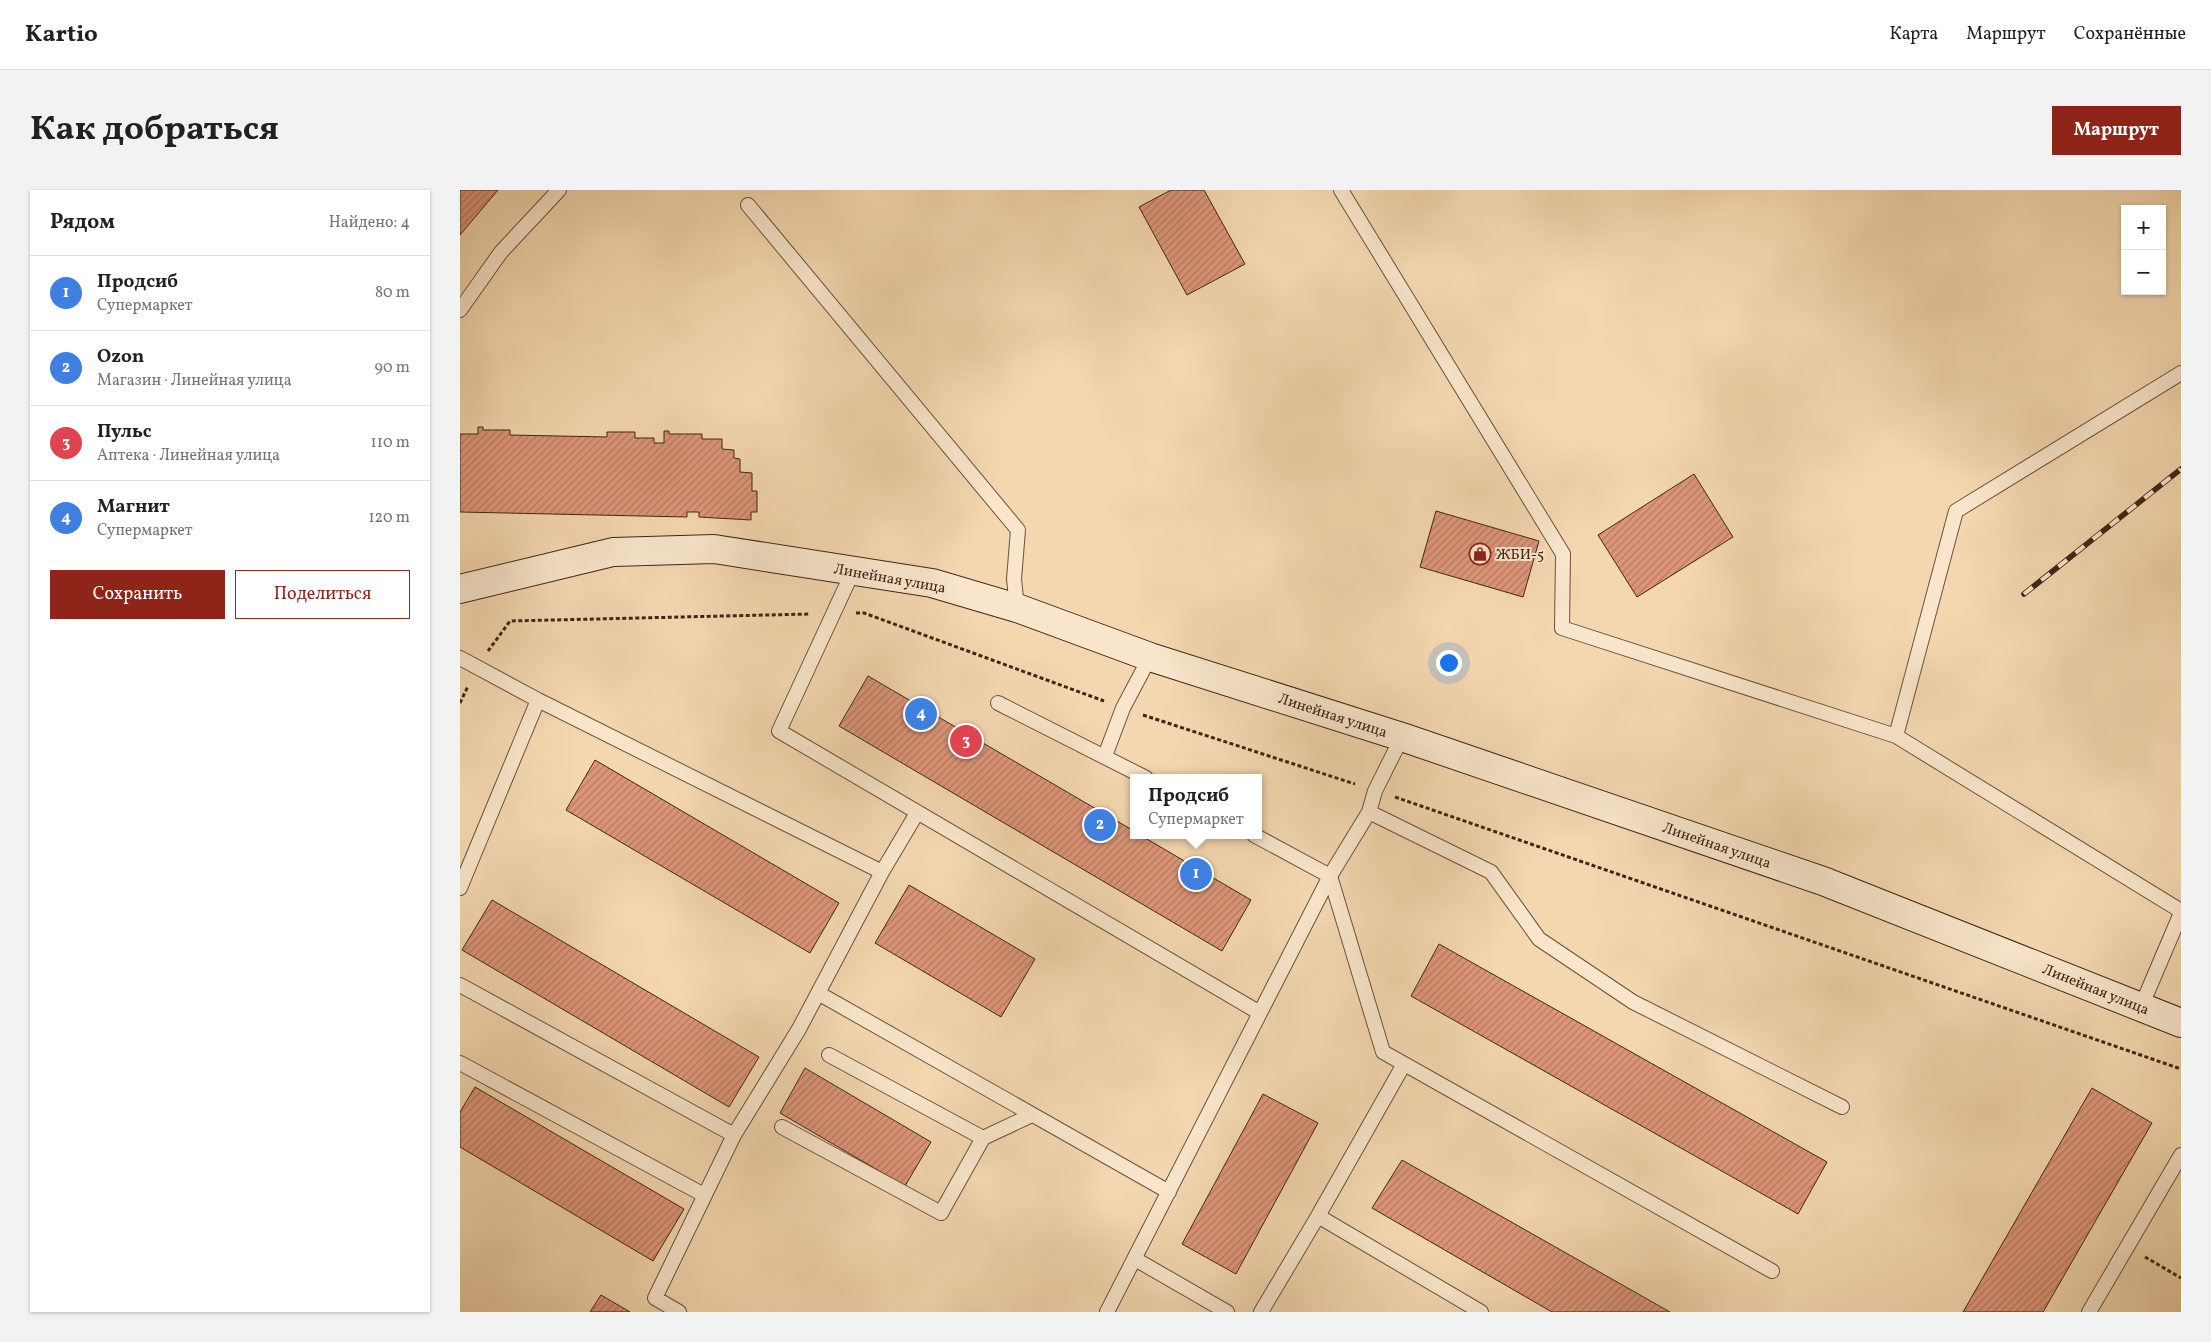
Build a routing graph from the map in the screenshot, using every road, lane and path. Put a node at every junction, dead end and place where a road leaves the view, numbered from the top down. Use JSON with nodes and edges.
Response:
{"nodes":[{"id":1,"x":559,"y":190,"type":"edge"},
{"id":2,"x":1341,"y":190,"type":"edge"},
{"id":3,"x":748,"y":205,"type":"dead end"},
{"id":4,"x":460,"y":310,"type":"edge"},
{"id":5,"x":2181,"y":373,"type":"edge"},
{"id":6,"x":853,"y":571,"type":"junction"},
{"id":7,"x":460,"y":588,"type":"edge"},
{"id":8,"x":1017,"y":608,"type":"junction"},
{"id":9,"x":833,"y":614,"type":"junction"},
{"id":10,"x":1150,"y":657,"type":"junction"},
{"id":11,"x":460,"y":658,"type":"edge"},
{"id":12,"x":476,"y":666,"type":"junction"},
{"id":13,"x":538,"y":700,"type":"junction"},
{"id":14,"x":460,"y":703,"type":"edge"},
{"id":15,"x":998,"y":703,"type":"dead end"},
{"id":16,"x":1123,"y":708,"type":"junction"},
{"id":17,"x":1896,"y":736,"type":"junction"},
{"id":18,"x":1402,"y":737,"type":"junction"},
{"id":19,"x":1105,"y":756,"type":"junction"},
{"id":20,"x":1139,"y":774,"type":"edge"},
{"id":21,"x":1375,"y":791,"type":"junction"},
{"id":22,"x":1368,"y":812,"type":"junction"},
{"id":23,"x":917,"y":813,"type":"junction"},
{"id":24,"x":1261,"y":839,"type":"edge"},
{"id":25,"x":882,"y":872,"type":"junction"},
{"id":26,"x":1330,"y":876,"type":"junction"},
{"id":27,"x":460,"y":888,"type":"edge"},
{"id":28,"x":2181,"y":912,"type":"edge"},
{"id":29,"x":460,"y":985,"type":"edge"},
{"id":30,"x":818,"y":993,"type":"junction"},
{"id":31,"x":2141,"y":1007,"type":"junction"},
{"id":32,"x":1260,"y":1013,"type":"junction"},
{"id":33,"x":2181,"y":1023,"type":"edge"},
{"id":34,"x":829,"y":1055,"type":"dead end"},
{"id":35,"x":460,"y":1064,"type":"edge"},
{"id":36,"x":1404,"y":1064,"type":"junction"},
{"id":37,"x":2181,"y":1069,"type":"edge"},
{"id":38,"x":1842,"y":1107,"type":"dead end"},
{"id":39,"x":1032,"y":1115,"type":"junction"},
{"id":40,"x":782,"y":1126,"type":"dead end"},
{"id":41,"x":734,"y":1135,"type":"junction"},
{"id":42,"x":984,"y":1138,"type":"junction"},
{"id":43,"x":2179,"y":1164,"type":"edge"},
{"id":44,"x":1169,"y":1192,"type":"junction"},
{"id":45,"x":704,"y":1195,"type":"junction"},
{"id":46,"x":1318,"y":1216,"type":"junction"},
{"id":47,"x":2128,"y":1247,"type":"junction"},
{"id":48,"x":1135,"y":1259,"type":"junction"},
{"id":49,"x":1772,"y":1271,"type":"dead end"},
{"id":50,"x":2181,"y":1278,"type":"edge"},
{"id":51,"x":679,"y":1312,"type":"edge"},
{"id":52,"x":1107,"y":1312,"type":"edge"},
{"id":53,"x":1227,"y":1312,"type":"edge"},
{"id":54,"x":1261,"y":1312,"type":"edge"},
{"id":55,"x":1482,"y":1312,"type":"edge"},
{"id":56,"x":2089,"y":1312,"type":"edge"}],
"edges":[{"from":1,"to":4,"type":"lane"},
{"from":2,"to":17,"type":"lane"},
{"from":3,"to":8,"type":"lane"},
{"from":5,"to":17,"type":"lane"},
{"from":6,"to":7,"type":"main road","name":"Линейная улица"},
{"from":6,"to":8,"type":"main road","name":"Линейная улица"},
{"from":6,"to":9,"type":"lane"},
{"from":8,"to":10,"type":"main road","name":"Линейная улица"},
{"from":9,"to":12,"type":"path"},
{"from":9,"to":16,"type":"path"},
{"from":9,"to":23,"type":"lane"},
{"from":10,"to":16,"type":"lane"},
{"from":10,"to":18,"type":"main road","name":"Линейная улица"},
{"from":11,"to":12,"type":"lane"},
{"from":12,"to":13,"type":"lane"},
{"from":12,"to":14,"type":"path"},
{"from":13,"to":25,"type":"lane"},
{"from":13,"to":27,"type":"lane"},
{"from":15,"to":19,"type":"lane"},
{"from":16,"to":19,"type":"lane"},
{"from":16,"to":21,"type":"path"},
{"from":17,"to":28,"type":"lane"},
{"from":18,"to":21,"type":"lane"},
{"from":18,"to":31,"type":"main road","name":"Линейная улица"},
{"from":19,"to":20,"type":"lane"},
{"from":21,"to":22,"type":"lane"},
{"from":21,"to":37,"type":"path"},
{"from":22,"to":26,"type":"lane"},
{"from":22,"to":38,"type":"lane"},
{"from":23,"to":25,"type":"lane"},
{"from":23,"to":32,"type":"lane"},
{"from":24,"to":26,"type":"lane"},
{"from":25,"to":30,"type":"lane"},
{"from":26,"to":32,"type":"lane"},
{"from":26,"to":36,"type":"lane"},
{"from":28,"to":31,"type":"lane"},
{"from":29,"to":41,"type":"lane"},
{"from":30,"to":39,"type":"lane"},
{"from":30,"to":41,"type":"lane"},
{"from":31,"to":33,"type":"main road","name":"Линейная улица"},
{"from":32,"to":44,"type":"lane"},
{"from":34,"to":42,"type":"lane"},
{"from":35,"to":45,"type":"lane"},
{"from":36,"to":46,"type":"lane"},
{"from":36,"to":49,"type":"lane"},
{"from":39,"to":42,"type":"lane"},
{"from":39,"to":44,"type":"lane"},
{"from":40,"to":42,"type":"lane"},
{"from":41,"to":45,"type":"lane"},
{"from":43,"to":47,"type":"lane"},
{"from":44,"to":48,"type":"lane"},
{"from":45,"to":51,"type":"lane"},
{"from":46,"to":54,"type":"lane"},
{"from":46,"to":55,"type":"lane"},
{"from":47,"to":50,"type":"path"},
{"from":47,"to":56,"type":"lane"},
{"from":48,"to":52,"type":"lane"},
{"from":48,"to":53,"type":"lane"}]}
